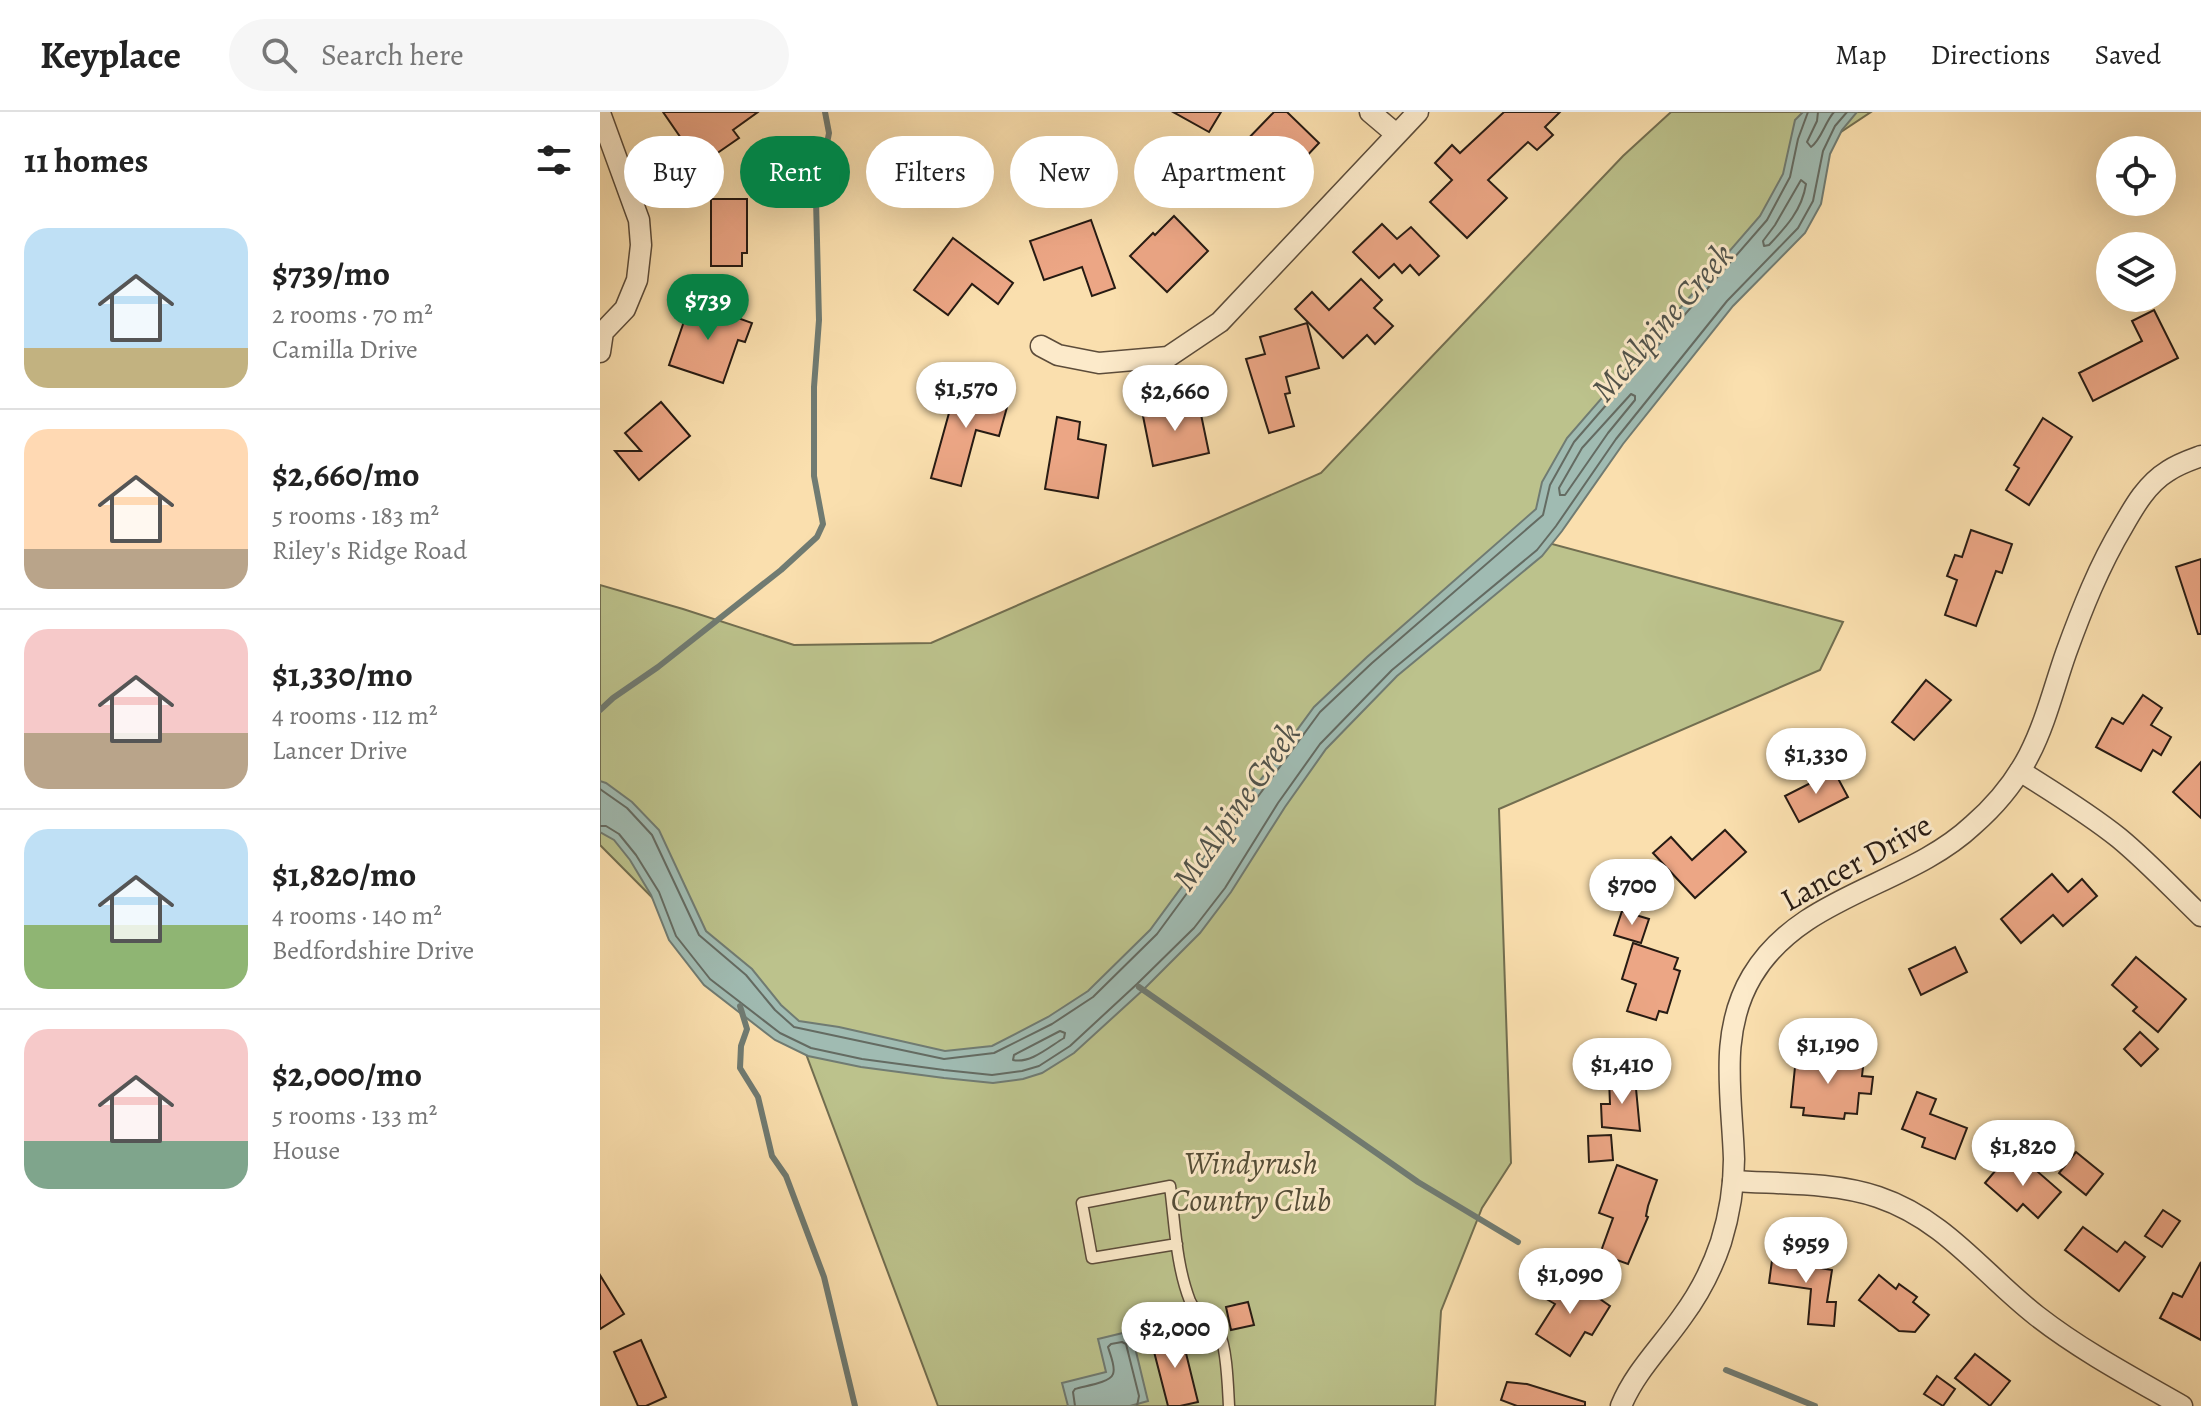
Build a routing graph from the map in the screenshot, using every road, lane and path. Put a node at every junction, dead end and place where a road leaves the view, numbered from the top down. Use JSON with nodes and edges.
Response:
{"nodes":[{"id":1,"x":1370,"y":112,"type":"edge"},
{"id":2,"x":1418,"y":112,"type":"edge"},
{"id":3,"x":600,"y":113,"type":"edge"},
{"id":4,"x":1396,"y":134,"type":"junction"},
{"id":5,"x":601,"y":339,"type":"edge"},
{"id":6,"x":1041,"y":346,"type":"dead end"},
{"id":7,"x":2201,"y":456,"type":"edge"},
{"id":8,"x":2020,"y":771,"type":"junction"},
{"id":9,"x":2201,"y":916,"type":"edge"},
{"id":10,"x":1733,"y":1181,"type":"junction"},
{"id":11,"x":1177,"y":1244,"type":"junction"},
{"id":12,"x":1229,"y":1406,"type":"edge"},
{"id":13,"x":1621,"y":1406,"type":"edge"},
{"id":14,"x":2182,"y":1406,"type":"edge"}],
"edges":[{"from":1,"to":4,"type":"street"},
{"from":2,"to":4,"type":"street"},
{"from":3,"to":5,"type":"street"},
{"from":4,"to":6,"type":"street"},
{"from":7,"to":8,"type":"street","name":"Lancer Drive"},
{"from":8,"to":9,"type":"street"},
{"from":8,"to":10,"type":"street","name":"Lancer Drive"},
{"from":10,"to":13,"type":"street","name":"Lancer Drive"},
{"from":10,"to":14,"type":"street"},
{"from":11,"to":11,"type":"lane"},
{"from":11,"to":12,"type":"lane"}]}
